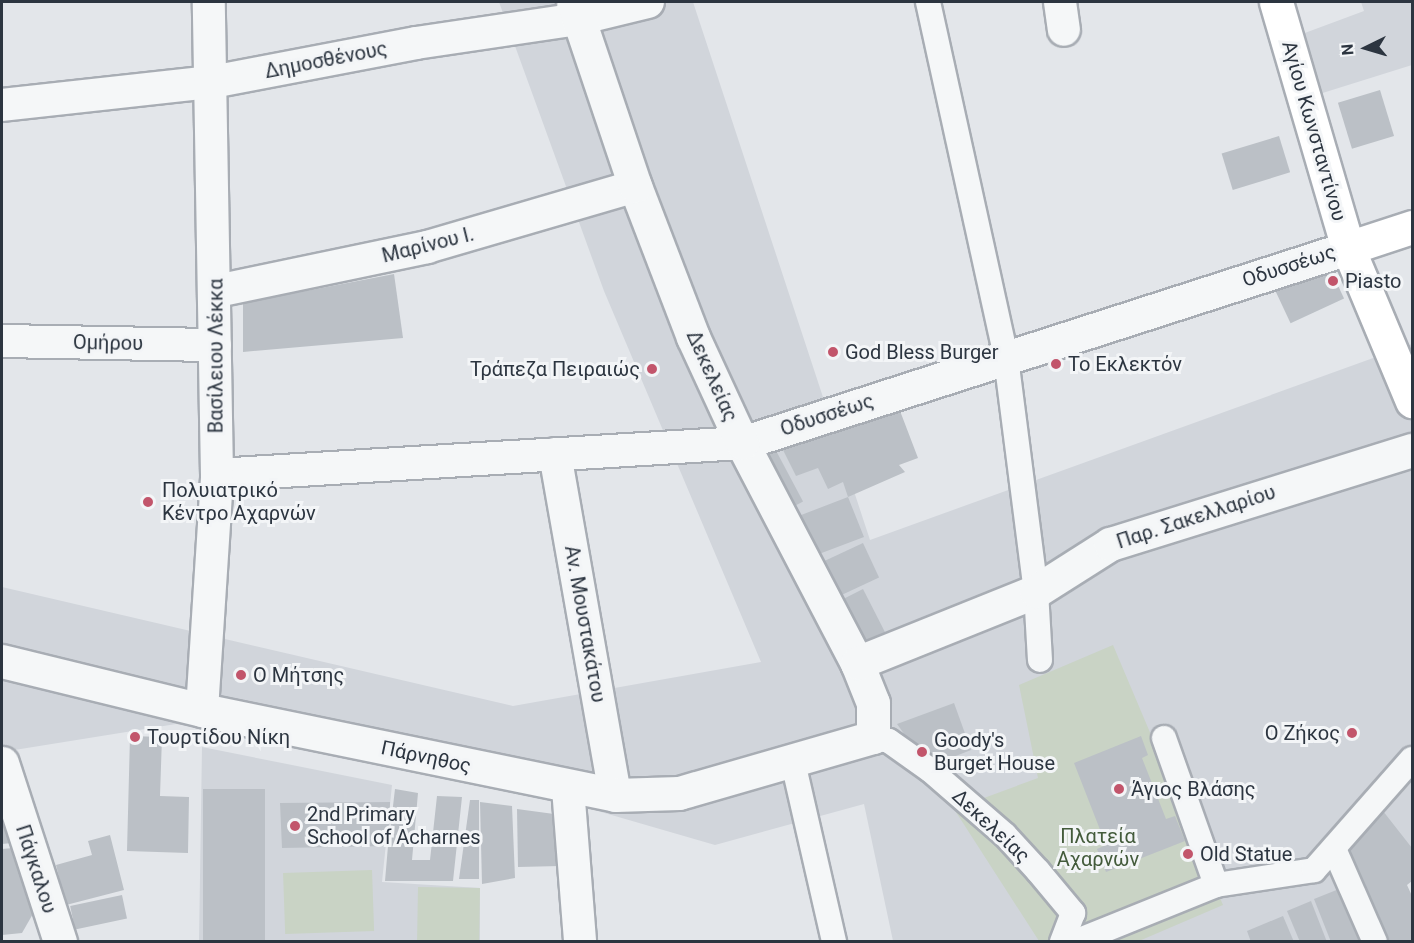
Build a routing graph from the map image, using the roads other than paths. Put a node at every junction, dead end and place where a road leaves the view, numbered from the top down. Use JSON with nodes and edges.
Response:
{"nodes":[{"id":1,"x":209,"y":2,"type":"edge"},
{"id":2,"x":648,"y":2,"type":"edge"},
{"id":3,"x":928,"y":2,"type":"edge"},
{"id":4,"x":1276,"y":2,"type":"edge"},
{"id":5,"x":575,"y":10,"type":"edge"},
{"id":6,"x":212,"y":82,"type":"junction"},
{"id":7,"x":2,"y":105,"type":"edge"},
{"id":8,"x":635,"y":186,"type":"junction"},
{"id":9,"x":1413,"y":227,"type":"edge"},
{"id":10,"x":1348,"y":248,"type":"junction"},
{"id":11,"x":217,"y":291,"type":"junction"},
{"id":12,"x":2,"y":341,"type":"edge"},
{"id":13,"x":215,"y":345,"type":"junction"},
{"id":14,"x":1403,"y":355,"type":"edge"},
{"id":15,"x":1006,"y":358,"type":"junction"},
{"id":16,"x":1413,"y":401,"type":"edge"},
{"id":17,"x":742,"y":443,"type":"junction"},
{"id":18,"x":1413,"y":450,"type":"edge"},
{"id":19,"x":555,"y":454,"type":"junction"},
{"id":20,"x":217,"y":475,"type":"junction"},
{"id":21,"x":1036,"y":591,"type":"junction"},
{"id":22,"x":1041,"y":660,"type":"dead end"},
{"id":23,"x":2,"y":661,"type":"edge"},
{"id":24,"x":857,"y":663,"type":"junction"},
{"id":25,"x":202,"y":710,"type":"junction"},
{"id":26,"x":1164,"y":738,"type":"dead end"},
{"id":27,"x":862,"y":741,"type":"junction"},
{"id":28,"x":792,"y":758,"type":"junction"},
{"id":29,"x":1413,"y":759,"type":"edge"},
{"id":30,"x":2,"y":763,"type":"edge"},
{"id":31,"x":568,"y":788,"type":"junction"},
{"id":32,"x":615,"y":795,"type":"junction"},
{"id":33,"x":1335,"y":851,"type":"junction"},
{"id":34,"x":1216,"y":885,"type":"junction"},
{"id":35,"x":60,"y":942,"type":"edge"},
{"id":36,"x":580,"y":942,"type":"edge"},
{"id":37,"x":834,"y":942,"type":"edge"},
{"id":38,"x":1062,"y":942,"type":"edge"},
{"id":39,"x":1075,"y":942,"type":"edge"},
{"id":40,"x":1375,"y":942,"type":"edge"}],
"edges":[{"from":1,"to":6,"type":"street","name":"Βασίλειου Λέκκα"},
{"from":2,"to":5,"type":"street","name":"Δημοσθένους"},
{"from":3,"to":15,"type":"street"},
{"from":4,"to":10,"type":"main road","name":"Αγίου Κωνσταντίνου"},
{"from":5,"to":6,"type":"street","name":"Δημοσθένους"},
{"from":5,"to":8,"type":"street","name":"Δεκελείας"},
{"from":6,"to":7,"type":"street","name":"Δημοσθένους"},
{"from":6,"to":11,"type":"street","name":"Βασίλειου Λέκκα"},
{"from":8,"to":11,"type":"street","name":"Μαρίνου Ι."},
{"from":8,"to":17,"type":"street","name":"Δεκελείας"},
{"from":9,"to":10,"type":"main road","name":"Οδυσσέως"},
{"from":10,"to":14,"type":"main road","name":"Αγίου Κωνσταντίνου"},
{"from":10,"to":15,"type":"street","name":"Οδυσσέως"},
{"from":11,"to":13,"type":"street","name":"Βασίλειου Λέκκα"},
{"from":12,"to":13,"type":"street","name":"Ομήρου"},
{"from":13,"to":20,"type":"street","name":"Βασίλειου Λέκκα"},
{"from":14,"to":16,"type":"main road","name":"Αγίου Κωνσταντίνου"},
{"from":15,"to":17,"type":"street","name":"Οδυσσέως"},
{"from":15,"to":21,"type":"street"},
{"from":17,"to":19,"type":"street","name":"Οδυσσέως"},
{"from":17,"to":24,"type":"street","name":"Δεκελείας"},
{"from":18,"to":21,"type":"street","name":"Παρ. Σακελλαρίου"},
{"from":19,"to":20,"type":"street","name":"Οδυσσέως"},
{"from":19,"to":32,"type":"street","name":"Αν. Μουστακάτου"},
{"from":20,"to":25,"type":"street","name":"Βασίλειου Λέκκα"},
{"from":21,"to":22,"type":"street"},
{"from":21,"to":24,"type":"street","name":"Παρ. Σακελλαρίου"},
{"from":23,"to":25,"type":"street","name":"Πάρνηθος"},
{"from":24,"to":27,"type":"street","name":"Δεκελείας"},
{"from":25,"to":31,"type":"street","name":"Πάρνηθος"},
{"from":26,"to":34,"type":"street"},
{"from":27,"to":28,"type":"street","name":"Πάρνηθος"},
{"from":27,"to":38,"type":"street","name":"Δεκελείας"},
{"from":28,"to":32,"type":"street","name":"Πάρνηθος"},
{"from":28,"to":37,"type":"street"},
{"from":29,"to":33,"type":"street"},
{"from":30,"to":35,"type":"street","name":"Πάγκαλου"},
{"from":31,"to":32,"type":"street","name":"Πάρνηθος"},
{"from":31,"to":36,"type":"street"},
{"from":33,"to":34,"type":"street"},
{"from":33,"to":40,"type":"street"},
{"from":34,"to":39,"type":"street"}]}
